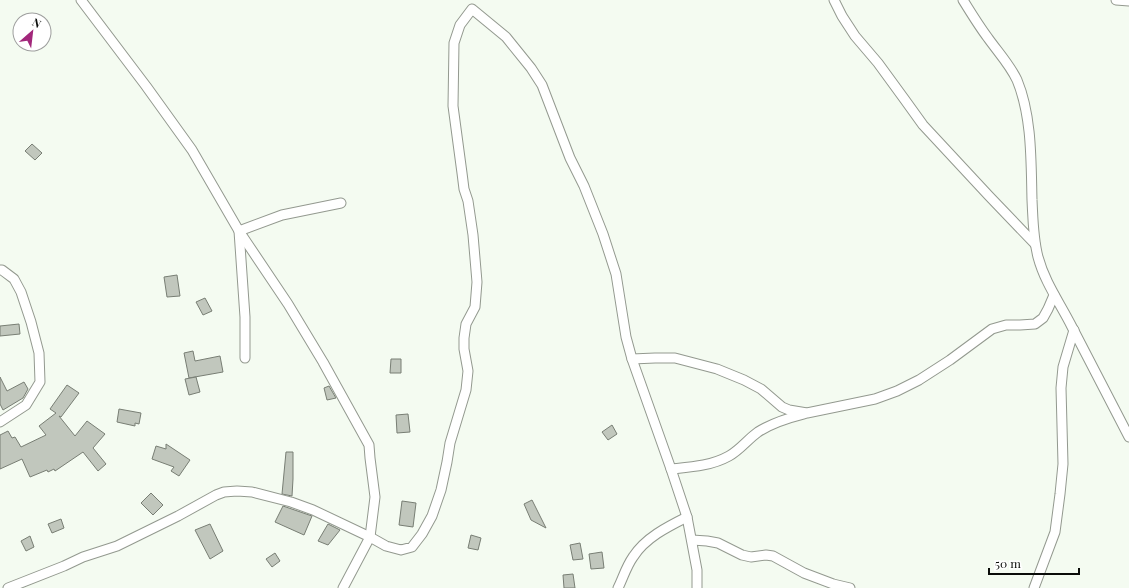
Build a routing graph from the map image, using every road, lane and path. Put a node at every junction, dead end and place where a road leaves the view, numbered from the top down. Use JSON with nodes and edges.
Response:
{"nodes":[{"id":1,"x":81,"y":0,"type":"edge"},
{"id":2,"x":834,"y":0,"type":"edge"},
{"id":3,"x":963,"y":0,"type":"edge"},
{"id":4,"x":1116,"y":0,"type":"edge"},
{"id":5,"x":1129,"y":1,"type":"edge"},
{"id":6,"x":341,"y":203,"type":"dead end"},
{"id":7,"x":239,"y":231,"type":"junction"},
{"id":8,"x":1035,"y":244,"type":"junction"},
{"id":9,"x":0,"y":270,"type":"edge"},
{"id":10,"x":1054,"y":295,"type":"junction"},
{"id":11,"x":1074,"y":330,"type":"junction"},
{"id":12,"x":245,"y":358,"type":"dead end"},
{"id":13,"x":632,"y":359,"type":"junction"},
{"id":14,"x":807,"y":413,"type":"junction"},
{"id":15,"x":0,"y":422,"type":"edge"},
{"id":16,"x":1129,"y":437,"type":"edge"},
{"id":17,"x":672,"y":469,"type":"junction"},
{"id":18,"x":687,"y":517,"type":"junction"},
{"id":19,"x":370,"y":538,"type":"junction"},
{"id":20,"x":692,"y":540,"type":"junction"},
{"id":21,"x":8,"y":588,"type":"edge"},
{"id":22,"x":343,"y":588,"type":"edge"},
{"id":23,"x":618,"y":588,"type":"edge"},
{"id":24,"x":697,"y":588,"type":"edge"},
{"id":25,"x":850,"y":588,"type":"edge"},
{"id":26,"x":1034,"y":588,"type":"edge"}],
"edges":[{"from":1,"to":7,"type":"street"},
{"from":2,"to":8,"type":"street"},
{"from":3,"to":8,"type":"street"},
{"from":4,"to":5,"type":"street"},
{"from":6,"to":7,"type":"street"},
{"from":7,"to":12,"type":"street"},
{"from":7,"to":19,"type":"street"},
{"from":8,"to":10,"type":"street"},
{"from":9,"to":15,"type":"street"},
{"from":10,"to":11,"type":"street"},
{"from":10,"to":14,"type":"street"},
{"from":11,"to":16,"type":"street"},
{"from":11,"to":26,"type":"street"},
{"from":13,"to":14,"type":"street"},
{"from":13,"to":17,"type":"street"},
{"from":13,"to":19,"type":"street"},
{"from":14,"to":17,"type":"street"},
{"from":17,"to":18,"type":"street"},
{"from":18,"to":20,"type":"street"},
{"from":18,"to":23,"type":"street"},
{"from":19,"to":21,"type":"street"},
{"from":19,"to":22,"type":"street"},
{"from":20,"to":24,"type":"street"},
{"from":20,"to":25,"type":"street"}]}
